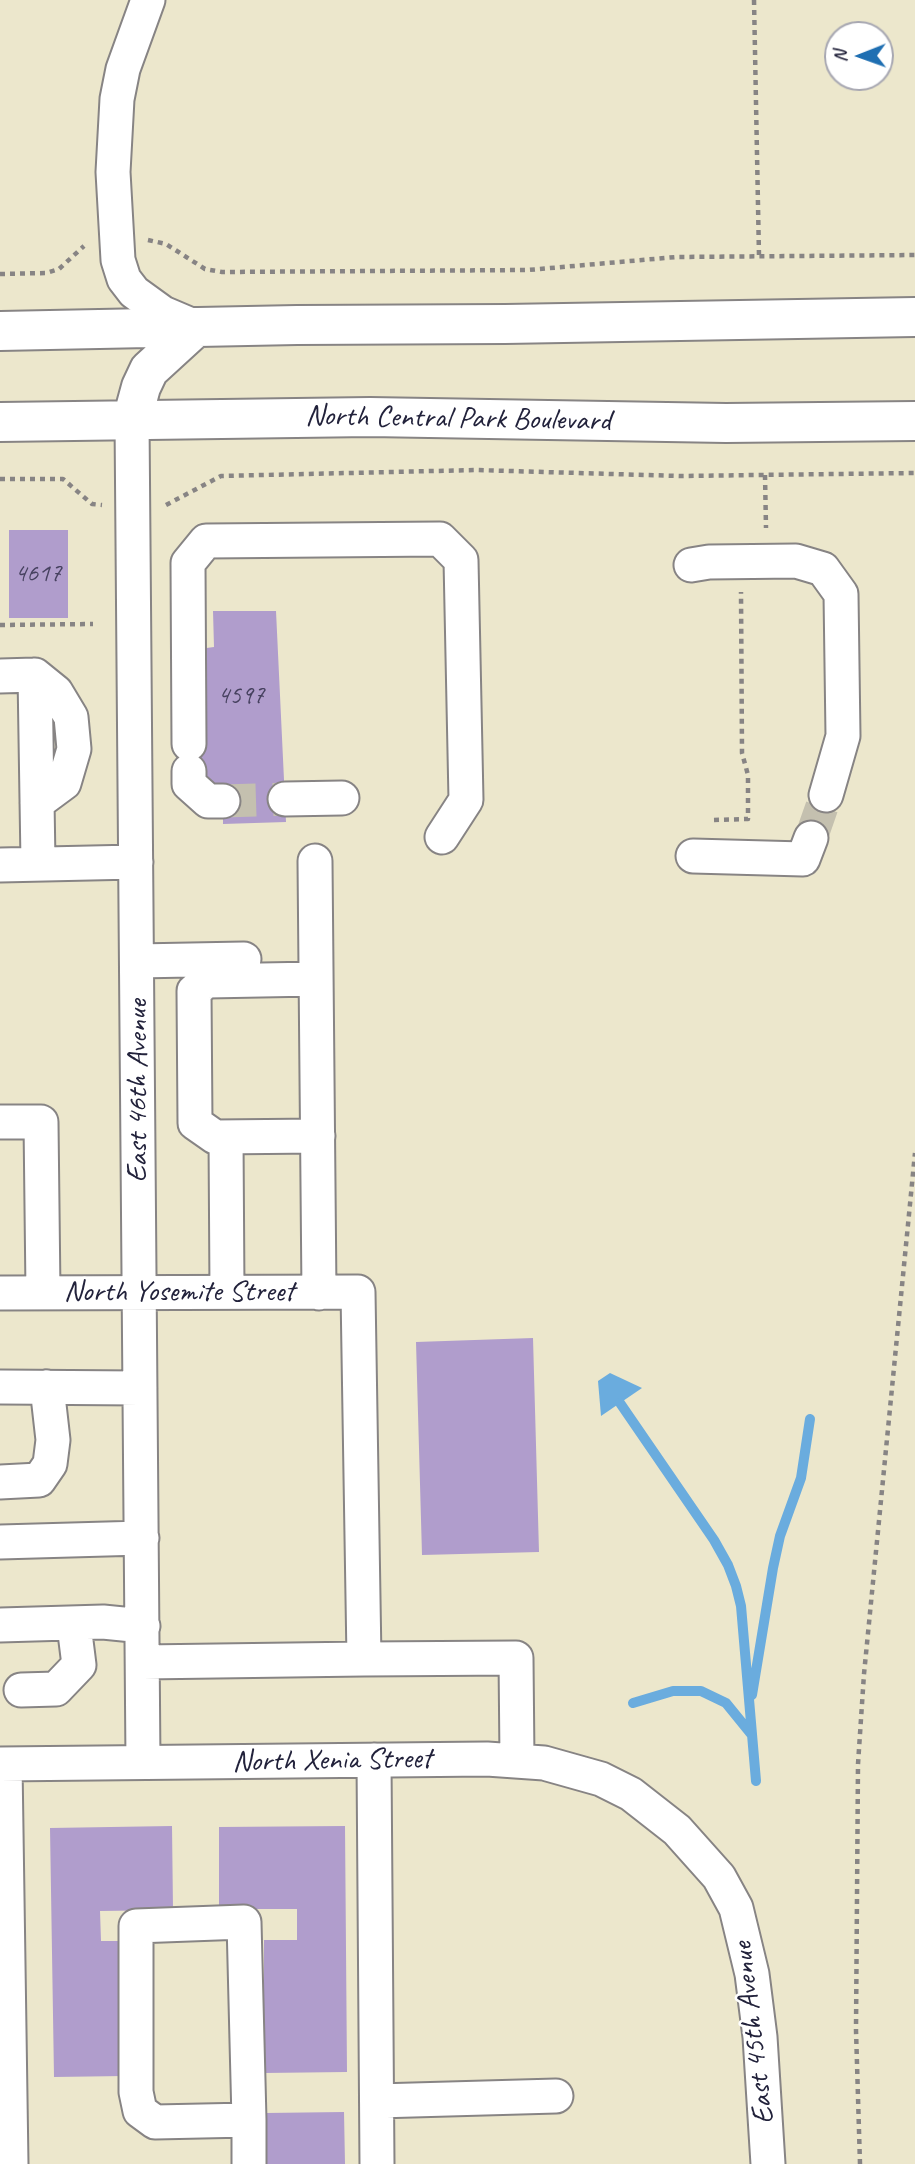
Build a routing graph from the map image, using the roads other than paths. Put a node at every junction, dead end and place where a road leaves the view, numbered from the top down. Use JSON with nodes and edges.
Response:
{"nodes":[{"id":1,"x":148,"y":0,"type":"edge"},
{"id":2,"x":915,"y":317,"type":"edge"},
{"id":3,"x":196,"y":327,"type":"junction"},
{"id":4,"x":0,"y":331,"type":"edge"},
{"id":5,"x":132,"y":420,"type":"junction"},
{"id":6,"x":915,"y":421,"type":"edge"},
{"id":7,"x":0,"y":422,"type":"edge"},
{"id":8,"x":691,"y":565,"type":"dead end"},
{"id":9,"x":0,"y":676,"type":"edge"},
{"id":10,"x":826,"y":795,"type":"tunnel mouth"},
{"id":11,"x":285,"y":799,"type":"tunnel mouth"},
{"id":12,"x":342,"y":799,"type":"dead end"},
{"id":13,"x":223,"y":800,"type":"tunnel mouth"},
{"id":14,"x":442,"y":836,"type":"dead end"},
{"id":15,"x":811,"y":838,"type":"tunnel mouth"},
{"id":16,"x":694,"y":856,"type":"dead end"},
{"id":17,"x":315,"y":861,"type":"dead end"},
{"id":18,"x":38,"y":862,"type":"junction"},
{"id":19,"x":136,"y":862,"type":"junction"},
{"id":20,"x":0,"y":864,"type":"edge"},
{"id":21,"x":136,"y":961,"type":"junction"},
{"id":22,"x":316,"y":969,"type":"junction"},
{"id":23,"x":0,"y":1122,"type":"edge"},
{"id":24,"x":318,"y":1136,"type":"junction"},
{"id":25,"x":226,"y":1137,"type":"junction"},
{"id":26,"x":43,"y":1292,"type":"junction"},
{"id":27,"x":140,"y":1292,"type":"junction"},
{"id":28,"x":0,"y":1293,"type":"edge"},
{"id":29,"x":227,"y":1293,"type":"junction"},
{"id":30,"x":319,"y":1293,"type":"junction"},
{"id":31,"x":0,"y":1387,"type":"edge"},
{"id":32,"x":47,"y":1387,"type":"junction"},
{"id":33,"x":140,"y":1388,"type":"junction"},
{"id":34,"x":0,"y":1482,"type":"edge"},
{"id":35,"x":142,"y":1538,"type":"junction"},
{"id":36,"x":0,"y":1542,"type":"edge"},
{"id":37,"x":0,"y":1625,"type":"edge"},
{"id":38,"x":74,"y":1625,"type":"junction"},
{"id":39,"x":143,"y":1626,"type":"junction"},
{"id":40,"x":364,"y":1659,"type":"junction"},
{"id":41,"x":143,"y":1662,"type":"junction"},
{"id":42,"x":21,"y":1690,"type":"dead end"},
{"id":43,"x":374,"y":1760,"type":"junction"},
{"id":44,"x":517,"y":1760,"type":"junction"},
{"id":45,"x":144,"y":1762,"type":"junction"},
{"id":46,"x":3,"y":1764,"type":"edge"},
{"id":47,"x":652,"y":1809,"type":"joint"},
{"id":48,"x":556,"y":2096,"type":"dead end"},
{"id":49,"x":377,"y":2101,"type":"junction"},
{"id":50,"x":249,"y":2120,"type":"junction"},
{"id":51,"x":11,"y":2164,"type":"edge"},
{"id":52,"x":250,"y":2164,"type":"edge"},
{"id":53,"x":377,"y":2164,"type":"edge"},
{"id":54,"x":768,"y":2164,"type":"edge"}],
"edges":[{"from":1,"to":3,"type":"street"},
{"from":2,"to":3,"type":"main road"},
{"from":3,"to":4,"type":"main road"},
{"from":3,"to":5,"type":"main road"},
{"from":5,"to":6,"type":"main road","name":"North Central Park Boulevard"},
{"from":5,"to":7,"type":"main road","name":"North Central Park Boulevard"},
{"from":5,"to":19,"type":"street","name":"East 46th Avenue"},
{"from":8,"to":10,"type":"street"},
{"from":9,"to":18,"type":"street"},
{"from":11,"to":12,"type":"street"},
{"from":13,"to":14,"type":"street"},
{"from":15,"to":16,"type":"street"},
{"from":17,"to":22,"type":"street"},
{"from":18,"to":19,"type":"street"},
{"from":18,"to":20,"type":"street"},
{"from":19,"to":21,"type":"street","name":"East 46th Avenue"},
{"from":21,"to":22,"type":"street"},
{"from":21,"to":27,"type":"street","name":"East 46th Avenue"},
{"from":22,"to":24,"type":"street"},
{"from":22,"to":25,"type":"street"},
{"from":23,"to":26,"type":"street"},
{"from":24,"to":25,"type":"street"},
{"from":24,"to":30,"type":"street"},
{"from":25,"to":29,"type":"street"},
{"from":26,"to":27,"type":"street","name":"North Yosemite Street"},
{"from":26,"to":28,"type":"street","name":"North Yosemite Street"},
{"from":27,"to":29,"type":"street","name":"North Yosemite Street"},
{"from":27,"to":33,"type":"street","name":"East 46th Avenue"},
{"from":29,"to":30,"type":"street","name":"North Yosemite Street"},
{"from":30,"to":40,"type":"street","name":"North Yosemite Street"},
{"from":31,"to":32,"type":"street"},
{"from":32,"to":33,"type":"street"},
{"from":32,"to":34,"type":"street"},
{"from":33,"to":35,"type":"street","name":"East 46th Avenue"},
{"from":35,"to":36,"type":"street"},
{"from":35,"to":39,"type":"street","name":"East 46th Avenue"},
{"from":37,"to":38,"type":"street"},
{"from":38,"to":39,"type":"street"},
{"from":38,"to":42,"type":"street"},
{"from":39,"to":41,"type":"street","name":"East 46th Avenue"},
{"from":40,"to":41,"type":"street"},
{"from":40,"to":44,"type":"street"},
{"from":41,"to":45,"type":"street","name":"East 46th Avenue"},
{"from":43,"to":44,"type":"street","name":"North Xenia Street"},
{"from":43,"to":45,"type":"street","name":"North Xenia Street"},
{"from":43,"to":49,"type":"street"},
{"from":44,"to":47,"type":"street","name":"North Xenia Street"},
{"from":45,"to":46,"type":"street","name":"North Xenia Street"},
{"from":46,"to":51,"type":"street"},
{"from":47,"to":54,"type":"street","name":"East 45th Avenue"},
{"from":48,"to":49,"type":"street"},
{"from":49,"to":53,"type":"street"},
{"from":50,"to":50,"type":"street"},
{"from":50,"to":52,"type":"street"}]}
